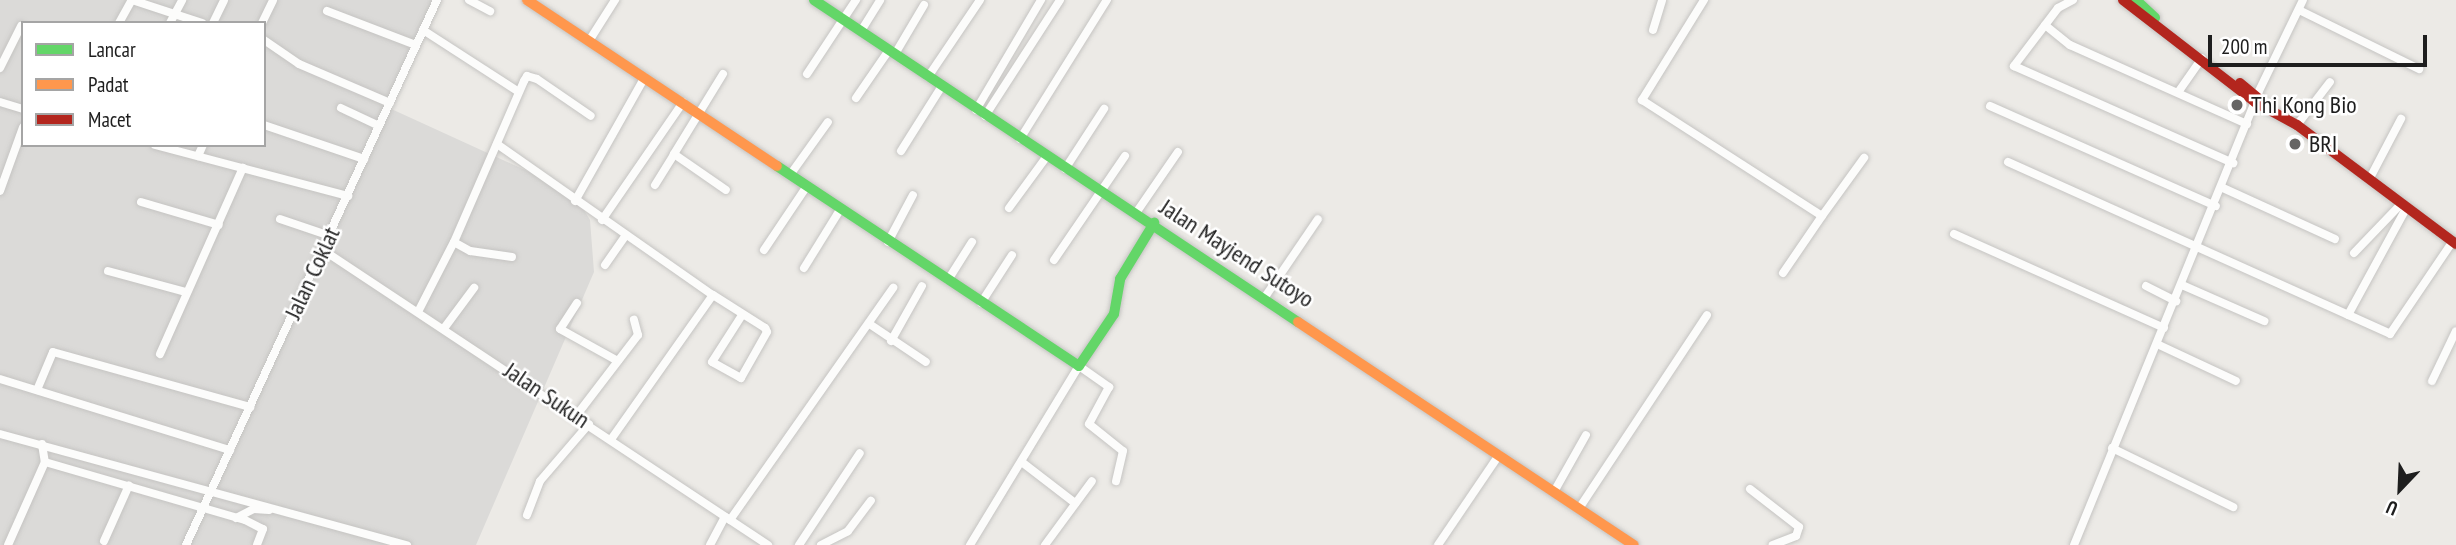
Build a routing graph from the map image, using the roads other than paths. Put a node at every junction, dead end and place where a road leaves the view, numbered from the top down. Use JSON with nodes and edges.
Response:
{"nodes":[{"id":1,"x":132,"y":0,"type":"edge"},
{"id":2,"x":183,"y":0,"type":"edge"},
{"id":3,"x":224,"y":0,"type":"edge"},
{"id":4,"x":273,"y":0,"type":"edge"},
{"id":5,"x":437,"y":0,"type":"edge"},
{"id":6,"x":469,"y":0,"type":"edge"},
{"id":7,"x":527,"y":0,"type":"edge"},
{"id":8,"x":615,"y":0,"type":"edge"},
{"id":9,"x":856,"y":0,"type":"edge"},
{"id":10,"x":880,"y":0,"type":"edge"},
{"id":11,"x":980,"y":0,"type":"edge"},
{"id":12,"x":1041,"y":0,"type":"edge"},
{"id":13,"x":1060,"y":0,"type":"edge"},
{"id":14,"x":1107,"y":0,"type":"edge"},
{"id":15,"x":1662,"y":0,"type":"edge"},
{"id":16,"x":1704,"y":0,"type":"edge"},
{"id":17,"x":2073,"y":0,"type":"edge"},
{"id":18,"x":2123,"y":0,"type":"edge"},
{"id":19,"x":2136,"y":0,"type":"edge"},
{"id":20,"x":2303,"y":0,"type":"edge"},
{"id":21,"x":818,"y":1,"type":"edge"},
{"id":22,"x":924,"y":5,"type":"dead end"},
{"id":23,"x":2299,"y":10,"type":"junction"},
{"id":24,"x":327,"y":11,"type":"dead end"},
{"id":25,"x":490,"y":11,"type":"dead end"},
{"id":26,"x":176,"y":12,"type":"junction"},
{"id":27,"x":845,"y":20,"type":"junction"},
{"id":28,"x":120,"y":21,"type":"edge"},
{"id":29,"x":171,"y":21,"type":"edge"},
{"id":30,"x":197,"y":21,"type":"edge"},
{"id":31,"x":214,"y":21,"type":"edge"},
{"id":32,"x":263,"y":21,"type":"edge"},
{"id":33,"x":2158,"y":24,"type":"junction"},
{"id":34,"x":2045,"y":25,"type":"junction"},
{"id":35,"x":20,"y":26,"type":"dead end"},
{"id":36,"x":423,"y":30,"type":"junction"},
{"id":37,"x":1653,"y":30,"type":"dead end"},
{"id":38,"x":861,"y":31,"type":"junction"},
{"id":39,"x":266,"y":41,"type":"edge"},
{"id":40,"x":589,"y":41,"type":"junction"},
{"id":41,"x":416,"y":45,"type":"junction"},
{"id":42,"x":892,"y":52,"type":"junction"},
{"id":43,"x":2202,"y":58,"type":"junction"},
{"id":44,"x":0,"y":68,"type":"edge"},
{"id":45,"x":2419,"y":69,"type":"dead end"},
{"id":46,"x":723,"y":74,"type":"dead end"},
{"id":47,"x":807,"y":74,"type":"dead end"},
{"id":48,"x":645,"y":77,"type":"junction"},
{"id":49,"x":928,"y":77,"type":"junction"},
{"id":50,"x":2330,"y":82,"type":"dead end"},
{"id":51,"x":942,"y":86,"type":"junction"},
{"id":52,"x":2179,"y":91,"type":"junction"},
{"id":53,"x":519,"y":92,"type":"junction"},
{"id":54,"x":856,"y":98,"type":"dead end"},
{"id":55,"x":2259,"y":99,"type":"junction"},
{"id":56,"x":0,"y":102,"type":"edge"},
{"id":57,"x":683,"y":102,"type":"junction"},
{"id":58,"x":390,"y":103,"type":"junction"},
{"id":59,"x":1990,"y":106,"type":"dead end"},
{"id":60,"x":21,"y":108,"type":"edge"},
{"id":61,"x":341,"y":108,"type":"dead end"},
{"id":62,"x":1104,"y":109,"type":"dead end"},
{"id":63,"x":981,"y":113,"type":"junction"},
{"id":64,"x":699,"y":114,"type":"junction"},
{"id":65,"x":591,"y":116,"type":"dead end"},
{"id":66,"x":2401,"y":119,"type":"dead end"},
{"id":67,"x":828,"y":122,"type":"dead end"},
{"id":68,"x":2247,"y":124,"type":"junction"},
{"id":69,"x":2297,"y":124,"type":"junction"},
{"id":70,"x":266,"y":126,"type":"edge"},
{"id":71,"x":379,"y":126,"type":"junction"},
{"id":72,"x":21,"y":133,"type":"edge"},
{"id":73,"x":1020,"y":139,"type":"junction"},
{"id":74,"x":497,"y":144,"type":"junction"},
{"id":75,"x":161,"y":147,"type":"edge"},
{"id":76,"x":202,"y":147,"type":"edge"},
{"id":77,"x":901,"y":151,"type":"dead end"},
{"id":78,"x":1178,"y":152,"type":"dead end"},
{"id":79,"x":674,"y":154,"type":"junction"},
{"id":80,"x":198,"y":156,"type":"junction"},
{"id":81,"x":1046,"y":156,"type":"junction"},
{"id":82,"x":1125,"y":156,"type":"dead end"},
{"id":83,"x":1864,"y":158,"type":"dead end"},
{"id":84,"x":364,"y":159,"type":"junction"},
{"id":85,"x":2008,"y":162,"type":"dead end"},
{"id":86,"x":2234,"y":163,"type":"junction"},
{"id":87,"x":243,"y":168,"type":"junction"},
{"id":88,"x":1065,"y":169,"type":"junction"},
{"id":89,"x":790,"y":174,"type":"junction"},
{"id":90,"x":2370,"y":178,"type":"junction"},
{"id":91,"x":655,"y":185,"type":"dead end"},
{"id":92,"x":807,"y":186,"type":"junction"},
{"id":93,"x":2223,"y":188,"type":"junction"},
{"id":94,"x":726,"y":190,"type":"dead end"},
{"id":95,"x":0,"y":191,"type":"edge"},
{"id":96,"x":1101,"y":191,"type":"junction"},
{"id":97,"x":913,"y":195,"type":"dead end"},
{"id":98,"x":348,"y":196,"type":"junction"},
{"id":99,"x":575,"y":201,"type":"junction"},
{"id":100,"x":141,"y":202,"type":"dead end"},
{"id":101,"x":2404,"y":205,"type":"junction"},
{"id":102,"x":2216,"y":206,"type":"junction"},
{"id":103,"x":1009,"y":208,"type":"dead end"},
{"id":104,"x":840,"y":210,"type":"junction"},
{"id":105,"x":1136,"y":213,"type":"junction"},
{"id":106,"x":1822,"y":216,"type":"junction"},
{"id":107,"x":280,"y":219,"type":"dead end"},
{"id":108,"x":1318,"y":219,"type":"dead end"},
{"id":109,"x":602,"y":220,"type":"junction"},
{"id":110,"x":1154,"y":223,"type":"junction"},
{"id":111,"x":219,"y":225,"type":"junction"},
{"id":112,"x":1954,"y":234,"type":"dead end"},
{"id":113,"x":330,"y":236,"type":"junction"},
{"id":114,"x":625,"y":236,"type":"junction"},
{"id":115,"x":2335,"y":239,"type":"dead end"},
{"id":116,"x":454,"y":242,"type":"junction"},
{"id":117,"x":888,"y":242,"type":"junction"},
{"id":118,"x":972,"y":242,"type":"dead end"},
{"id":119,"x":2455,"y":242,"type":"edge"},
{"id":120,"x":2197,"y":247,"type":"junction"},
{"id":121,"x":323,"y":250,"type":"junction"},
{"id":122,"x":764,"y":250,"type":"dead end"},
{"id":123,"x":2354,"y":253,"type":"dead end"},
{"id":124,"x":1012,"y":255,"type":"dead end"},
{"id":125,"x":512,"y":257,"type":"dead end"},
{"id":126,"x":1054,"y":260,"type":"dead end"},
{"id":127,"x":606,"y":265,"type":"dead end"},
{"id":128,"x":804,"y":268,"type":"dead end"},
{"id":129,"x":108,"y":271,"type":"dead end"},
{"id":130,"x":1783,"y":273,"type":"dead end"},
{"id":131,"x":948,"y":280,"type":"junction"},
{"id":132,"x":2182,"y":285,"type":"junction"},
{"id":133,"x":922,"y":286,"type":"dead end"},
{"id":134,"x":2146,"y":286,"type":"dead end"},
{"id":135,"x":474,"y":288,"type":"dead end"},
{"id":136,"x":893,"y":288,"type":"dead end"},
{"id":137,"x":186,"y":292,"type":"junction"},
{"id":138,"x":713,"y":295,"type":"junction"},
{"id":139,"x":1265,"y":297,"type":"junction"},
{"id":140,"x":2176,"y":301,"type":"junction"},
{"id":141,"x":577,"y":303,"type":"dead end"},
{"id":142,"x":981,"y":303,"type":"junction"},
{"id":143,"x":419,"y":310,"type":"junction"},
{"id":144,"x":742,"y":315,"type":"junction"},
{"id":145,"x":1707,"y":315,"type":"dead end"},
{"id":146,"x":2348,"y":315,"type":"junction"},
{"id":147,"x":634,"y":320,"type":"dead end"},
{"id":148,"x":2264,"y":321,"type":"dead end"},
{"id":149,"x":871,"y":325,"type":"junction"},
{"id":150,"x":445,"y":327,"type":"junction"},
{"id":151,"x":2164,"y":328,"type":"junction"},
{"id":152,"x":2456,"y":331,"type":"edge"},
{"id":153,"x":891,"y":341,"type":"junction"},
{"id":154,"x":2157,"y":344,"type":"junction"},
{"id":155,"x":160,"y":354,"type":"dead end"},
{"id":156,"x":618,"y":361,"type":"junction"},
{"id":157,"x":926,"y":362,"type":"dead end"},
{"id":158,"x":1079,"y":366,"type":"junction"},
{"id":159,"x":0,"y":379,"type":"edge"},
{"id":160,"x":2432,"y":380,"type":"dead end"},
{"id":161,"x":2236,"y":381,"type":"dead end"},
{"id":162,"x":37,"y":390,"type":"junction"},
{"id":163,"x":250,"y":407,"type":"junction"},
{"id":164,"x":576,"y":416,"type":"junction"},
{"id":165,"x":589,"y":424,"type":"junction"},
{"id":166,"x":0,"y":434,"type":"edge"},
{"id":167,"x":1587,"y":435,"type":"dead end"},
{"id":168,"x":612,"y":438,"type":"junction"},
{"id":169,"x":42,"y":444,"type":"junction"},
{"id":170,"x":2112,"y":448,"type":"junction"},
{"id":171,"x":230,"y":450,"type":"junction"},
{"id":172,"x":860,"y":453,"type":"dead end"},
{"id":173,"x":1499,"y":455,"type":"junction"},
{"id":174,"x":45,"y":462,"type":"junction"},
{"id":175,"x":1023,"y":463,"type":"junction"},
{"id":176,"x":1092,"y":481,"type":"dead end"},
{"id":177,"x":1116,"y":481,"type":"dead end"},
{"id":178,"x":129,"y":485,"type":"junction"},
{"id":179,"x":212,"y":489,"type":"junction"},
{"id":180,"x":1750,"y":489,"type":"dead end"},
{"id":181,"x":1555,"y":490,"type":"junction"},
{"id":182,"x":871,"y":501,"type":"dead end"},
{"id":183,"x":1075,"y":503,"type":"junction"},
{"id":184,"x":1580,"y":507,"type":"junction"},
{"id":185,"x":2233,"y":507,"type":"dead end"},
{"id":186,"x":202,"y":508,"type":"junction"},
{"id":187,"x":527,"y":515,"type":"dead end"},
{"id":188,"x":236,"y":518,"type":"junction"},
{"id":189,"x":728,"y":518,"type":"junction"},
{"id":190,"x":332,"y":523,"type":"junction"},
{"id":191,"x":104,"y":541,"type":"dead end"},
{"id":192,"x":8,"y":545,"type":"edge"},
{"id":193,"x":186,"y":545,"type":"edge"},
{"id":194,"x":257,"y":545,"type":"edge"},
{"id":195,"x":407,"y":545,"type":"edge"},
{"id":196,"x":710,"y":545,"type":"edge"},
{"id":197,"x":768,"y":545,"type":"edge"},
{"id":198,"x":799,"y":545,"type":"edge"},
{"id":199,"x":821,"y":545,"type":"edge"},
{"id":200,"x":970,"y":545,"type":"edge"},
{"id":201,"x":1045,"y":545,"type":"edge"},
{"id":202,"x":1438,"y":545,"type":"edge"},
{"id":203,"x":1634,"y":545,"type":"edge"},
{"id":204,"x":1773,"y":545,"type":"edge"},
{"id":205,"x":2074,"y":545,"type":"edge"}],
"edges":[{"from":1,"to":26,"type":"street"},
{"from":1,"to":28,"type":"street"},
{"from":2,"to":26,"type":"street"},
{"from":3,"to":31,"type":"street"},
{"from":4,"to":32,"type":"street"},
{"from":5,"to":36,"type":"street","name":"Jalan Coklat"},
{"from":6,"to":25,"type":"street"},
{"from":7,"to":40,"type":"street"},
{"from":8,"to":40,"type":"street"},
{"from":9,"to":27,"type":"street"},
{"from":10,"to":38,"type":"street"},
{"from":11,"to":49,"type":"street"},
{"from":12,"to":63,"type":"street"},
{"from":13,"to":63,"type":"street"},
{"from":14,"to":73,"type":"street"},
{"from":15,"to":37,"type":"street"},
{"from":16,"to":106,"type":"street"},
{"from":17,"to":34,"type":"street"},
{"from":18,"to":33,"type":"street"},
{"from":19,"to":33,"type":"street"},
{"from":20,"to":23,"type":"street"},
{"from":21,"to":27,"type":"street","name":"Jalan Mayjend Sutoyo"},
{"from":22,"to":42,"type":"street"},
{"from":23,"to":45,"type":"street"},
{"from":23,"to":55,"type":"street"},
{"from":24,"to":41,"type":"street"},
{"from":26,"to":29,"type":"street"},
{"from":26,"to":30,"type":"street"},
{"from":27,"to":38,"type":"street","name":"Jalan Mayjend Sutoyo"},
{"from":27,"to":47,"type":"street"},
{"from":33,"to":43,"type":"street"},
{"from":33,"to":55,"type":"street"},
{"from":34,"to":52,"type":"street"},
{"from":34,"to":86,"type":"street"},
{"from":35,"to":44,"type":"street"},
{"from":36,"to":41,"type":"street","name":"Jalan Coklat"},
{"from":36,"to":53,"type":"street"},
{"from":38,"to":42,"type":"street","name":"Jalan Mayjend Sutoyo"},
{"from":39,"to":58,"type":"street"},
{"from":40,"to":48,"type":"street"},
{"from":41,"to":58,"type":"street","name":"Jalan Coklat"},
{"from":42,"to":49,"type":"street","name":"Jalan Mayjend Sutoyo"},
{"from":42,"to":54,"type":"street"},
{"from":43,"to":52,"type":"street"},
{"from":43,"to":55,"type":"street"},
{"from":46,"to":64,"type":"street"},
{"from":48,"to":57,"type":"street"},
{"from":48,"to":99,"type":"street"},
{"from":49,"to":51,"type":"street","name":"Jalan Mayjend Sutoyo"},
{"from":50,"to":69,"type":"street"},
{"from":51,"to":63,"type":"street","name":"Jalan Mayjend Sutoyo"},
{"from":51,"to":77,"type":"street"},
{"from":52,"to":68,"type":"street"},
{"from":53,"to":65,"type":"street"},
{"from":53,"to":74,"type":"street"},
{"from":55,"to":68,"type":"street"},
{"from":55,"to":69,"type":"street"},
{"from":56,"to":60,"type":"street"},
{"from":57,"to":64,"type":"street"},
{"from":57,"to":109,"type":"street"},
{"from":58,"to":71,"type":"street","name":"Jalan Coklat"},
{"from":59,"to":102,"type":"street"},
{"from":61,"to":71,"type":"street"},
{"from":62,"to":88,"type":"street"},
{"from":63,"to":73,"type":"street","name":"Jalan Mayjend Sutoyo"},
{"from":64,"to":79,"type":"street"},
{"from":64,"to":89,"type":"street"},
{"from":66,"to":90,"type":"street"},
{"from":67,"to":89,"type":"street"},
{"from":68,"to":86,"type":"street"},
{"from":69,"to":90,"type":"street"},
{"from":70,"to":84,"type":"street"},
{"from":71,"to":84,"type":"street","name":"Jalan Coklat"},
{"from":72,"to":95,"type":"street"},
{"from":73,"to":81,"type":"street","name":"Jalan Mayjend Sutoyo"},
{"from":74,"to":99,"type":"street"},
{"from":74,"to":116,"type":"street"},
{"from":75,"to":80,"type":"street"},
{"from":76,"to":80,"type":"street"},
{"from":78,"to":105,"type":"street"},
{"from":79,"to":91,"type":"street"},
{"from":79,"to":94,"type":"street"},
{"from":80,"to":87,"type":"street"},
{"from":81,"to":88,"type":"street","name":"Jalan Mayjend Sutoyo"},
{"from":81,"to":103,"type":"street"},
{"from":82,"to":96,"type":"street"},
{"from":83,"to":106,"type":"street"},
{"from":84,"to":98,"type":"street","name":"Jalan Coklat"},
{"from":85,"to":120,"type":"street"},
{"from":86,"to":93,"type":"street"},
{"from":87,"to":98,"type":"street"},
{"from":87,"to":111,"type":"street"},
{"from":88,"to":96,"type":"street","name":"Jalan Mayjend Sutoyo"},
{"from":89,"to":92,"type":"street"},
{"from":90,"to":101,"type":"street"},
{"from":92,"to":104,"type":"street"},
{"from":92,"to":122,"type":"street"},
{"from":93,"to":102,"type":"street"},
{"from":93,"to":115,"type":"street"},
{"from":96,"to":105,"type":"street","name":"Jalan Mayjend Sutoyo"},
{"from":96,"to":126,"type":"street"},
{"from":97,"to":117,"type":"street"},
{"from":98,"to":113,"type":"street","name":"Jalan Coklat"},
{"from":99,"to":109,"type":"street"},
{"from":100,"to":111,"type":"street"},
{"from":101,"to":119,"type":"street"},
{"from":101,"to":123,"type":"street"},
{"from":101,"to":146,"type":"street"},
{"from":102,"to":120,"type":"street"},
{"from":104,"to":117,"type":"street"},
{"from":104,"to":128,"type":"street"},
{"from":105,"to":110,"type":"street","name":"Jalan Mayjend Sutoyo"},
{"from":106,"to":130,"type":"street"},
{"from":107,"to":113,"type":"street"},
{"from":108,"to":139,"type":"street"},
{"from":109,"to":114,"type":"street"},
{"from":110,"to":139,"type":"street","name":"Jalan Mayjend Sutoyo"},
{"from":110,"to":158,"type":"street"},
{"from":111,"to":137,"type":"street"},
{"from":112,"to":151,"type":"street"},
{"from":113,"to":121,"type":"street","name":"Jalan Coklat"},
{"from":114,"to":127,"type":"street"},
{"from":114,"to":138,"type":"street"},
{"from":116,"to":125,"type":"street"},
{"from":116,"to":143,"type":"street"},
{"from":117,"to":131,"type":"street"},
{"from":118,"to":131,"type":"street"},
{"from":119,"to":146,"type":"street"},
{"from":120,"to":132,"type":"street"},
{"from":120,"to":146,"type":"street"},
{"from":121,"to":143,"type":"street","name":"Jalan Sukun"},
{"from":121,"to":163,"type":"street","name":"Jalan Coklat"},
{"from":124,"to":142,"type":"street"},
{"from":129,"to":137,"type":"street"},
{"from":131,"to":142,"type":"street"},
{"from":132,"to":140,"type":"street"},
{"from":132,"to":148,"type":"street"},
{"from":133,"to":153,"type":"street"},
{"from":134,"to":140,"type":"street"},
{"from":135,"to":150,"type":"street"},
{"from":136,"to":149,"type":"street"},
{"from":137,"to":155,"type":"street"},
{"from":138,"to":144,"type":"street"},
{"from":138,"to":168,"type":"street"},
{"from":139,"to":173,"type":"street","name":"Jalan Mayjend Sutoyo"},
{"from":140,"to":151,"type":"street"},
{"from":141,"to":156,"type":"street"},
{"from":142,"to":158,"type":"street"},
{"from":143,"to":150,"type":"street","name":"Jalan Sukun"},
{"from":144,"to":144,"type":"street"},
{"from":145,"to":184,"type":"street"},
{"from":147,"to":156,"type":"street"},
{"from":149,"to":153,"type":"street"},
{"from":149,"to":189,"type":"street"},
{"from":150,"to":164,"type":"street","name":"Jalan Sukun"},
{"from":151,"to":154,"type":"street"},
{"from":152,"to":160,"type":"street"},
{"from":153,"to":157,"type":"street"},
{"from":154,"to":161,"type":"street"},
{"from":154,"to":170,"type":"street"},
{"from":156,"to":164,"type":"street"},
{"from":158,"to":175,"type":"street"},
{"from":158,"to":177,"type":"street"},
{"from":159,"to":162,"type":"street"},
{"from":162,"to":163,"type":"street"},
{"from":162,"to":171,"type":"street"},
{"from":163,"to":171,"type":"street","name":"Jalan Coklat"},
{"from":164,"to":165,"type":"street","name":"Jalan Sukun"},
{"from":165,"to":168,"type":"street","name":"Jalan Sukun"},
{"from":165,"to":187,"type":"street"},
{"from":166,"to":169,"type":"street"},
{"from":167,"to":181,"type":"street"},
{"from":168,"to":189,"type":"street","name":"Jalan Sukun"},
{"from":169,"to":174,"type":"street"},
{"from":169,"to":179,"type":"street"},
{"from":170,"to":185,"type":"street"},
{"from":170,"to":205,"type":"street"},
{"from":171,"to":179,"type":"street","name":"Jalan Coklat"},
{"from":172,"to":198,"type":"street"},
{"from":173,"to":181,"type":"street","name":"Jalan Mayjend Sutoyo"},
{"from":173,"to":202,"type":"street"},
{"from":174,"to":178,"type":"street"},
{"from":174,"to":192,"type":"street"},
{"from":175,"to":183,"type":"street"},
{"from":175,"to":200,"type":"street"},
{"from":176,"to":183,"type":"street"},
{"from":178,"to":186,"type":"street"},
{"from":178,"to":191,"type":"street"},
{"from":179,"to":186,"type":"street","name":"Jalan Coklat"},
{"from":179,"to":190,"type":"street"},
{"from":180,"to":204,"type":"street"},
{"from":181,"to":184,"type":"street","name":"Jalan Mayjend Sutoyo"},
{"from":182,"to":199,"type":"street"},
{"from":183,"to":201,"type":"street"},
{"from":184,"to":203,"type":"street","name":"Jalan Mayjend Sutoyo"},
{"from":186,"to":188,"type":"street"},
{"from":186,"to":193,"type":"street","name":"Jalan Coklat"},
{"from":188,"to":190,"type":"street"},
{"from":188,"to":194,"type":"street"},
{"from":189,"to":196,"type":"street"},
{"from":189,"to":197,"type":"street","name":"Jalan Sukun"},
{"from":190,"to":195,"type":"street"}]}
